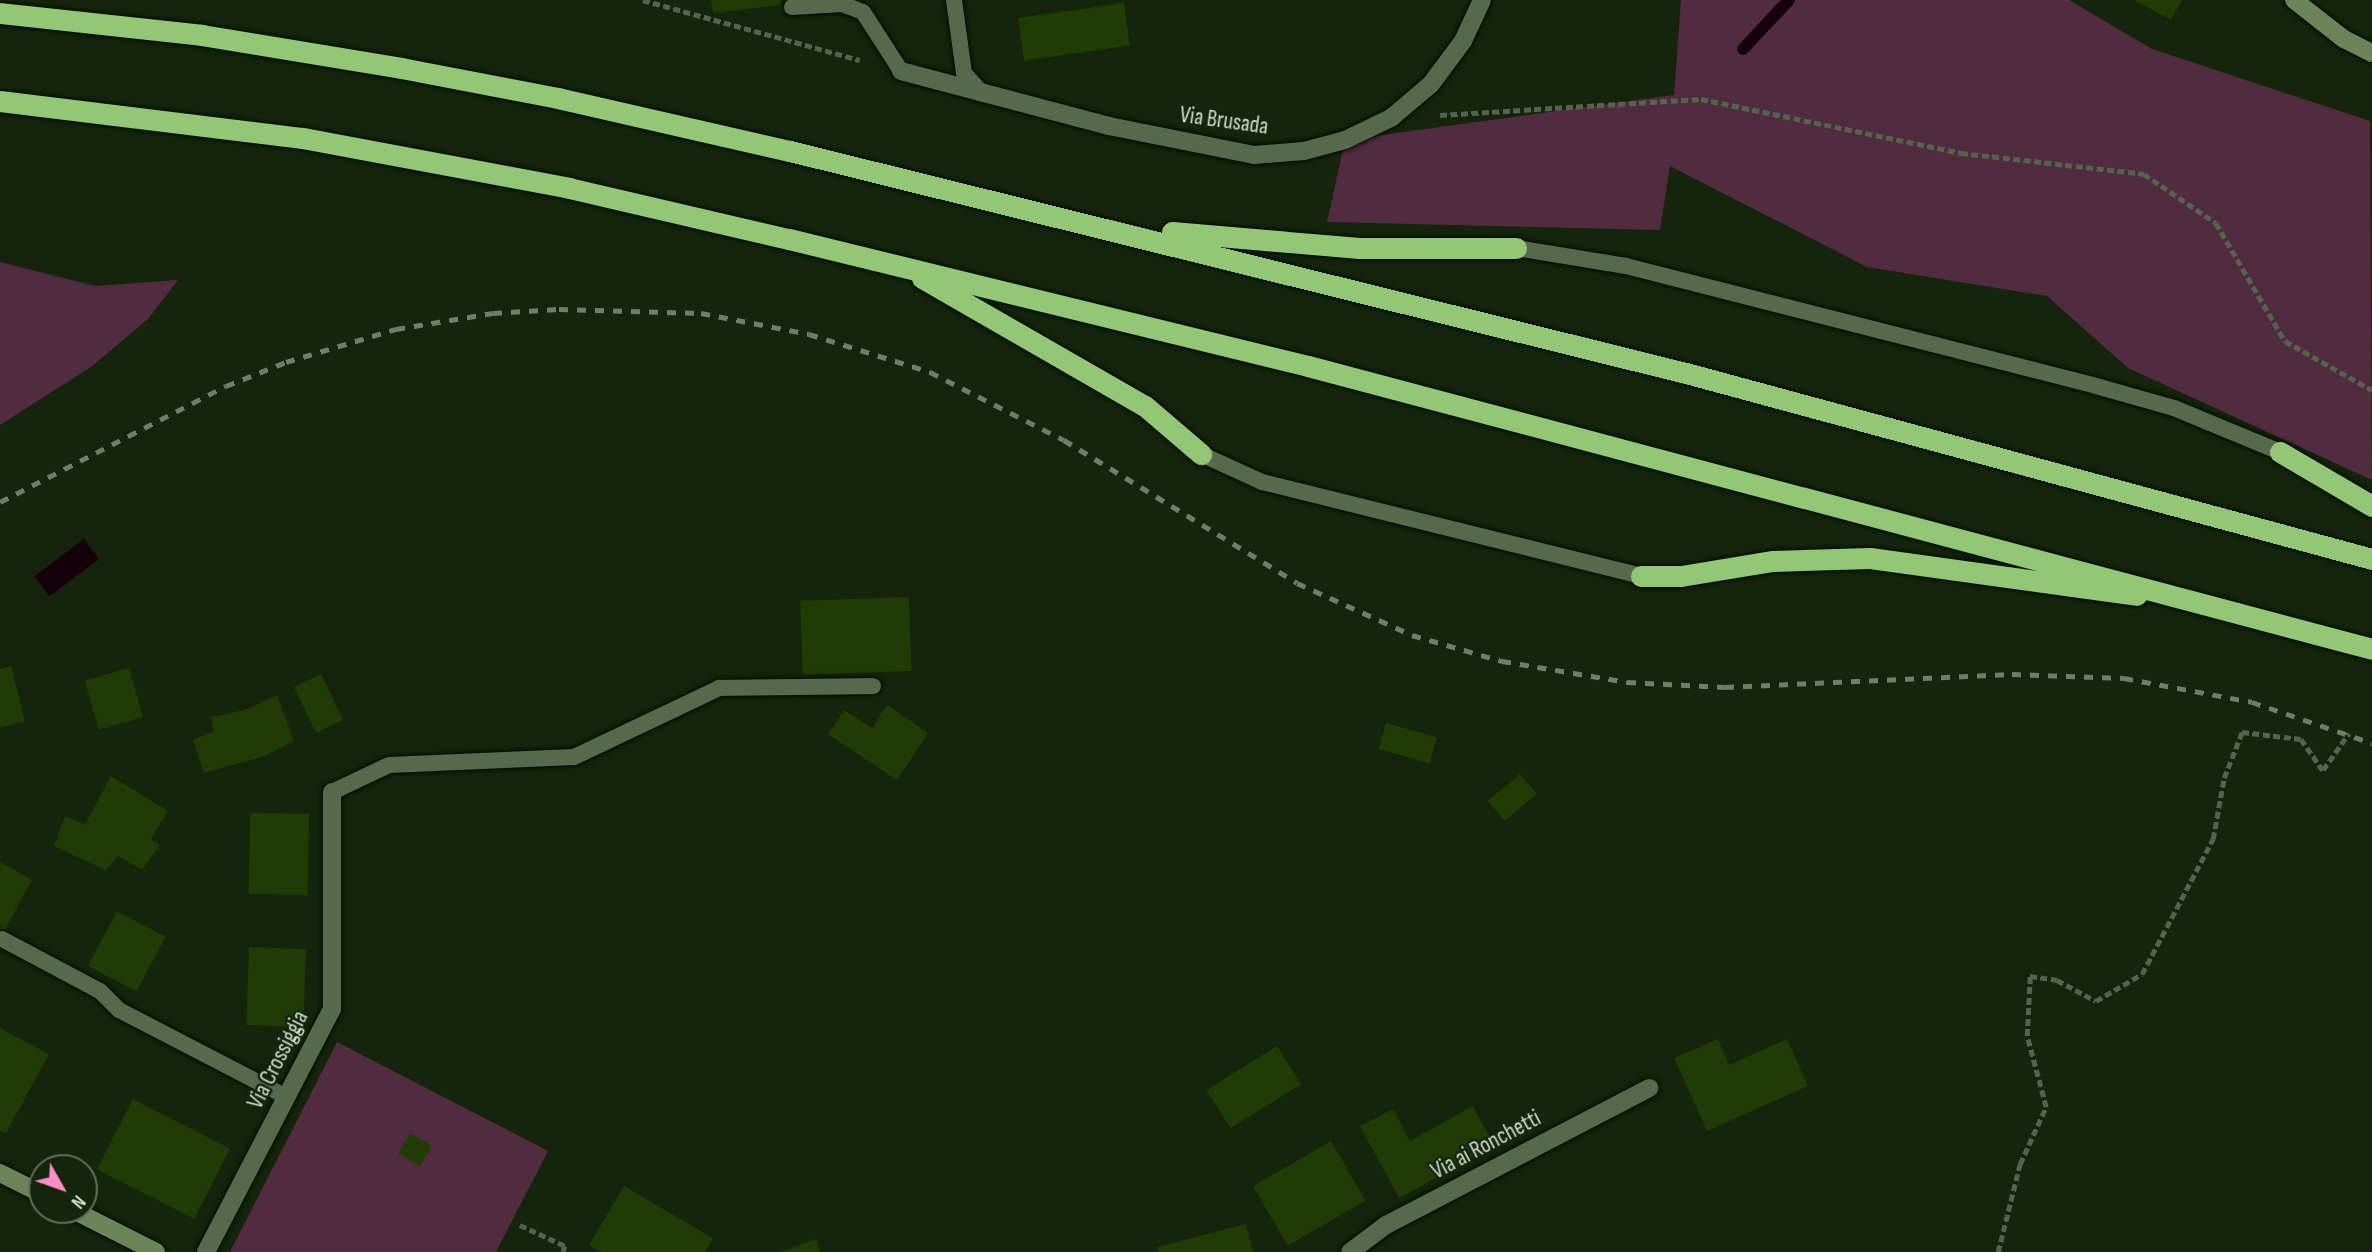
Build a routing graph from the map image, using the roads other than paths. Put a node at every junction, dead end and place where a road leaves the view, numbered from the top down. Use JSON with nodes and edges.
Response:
{"nodes":[{"id":1,"x":954,"y":0,"type":"edge"},
{"id":2,"x":1482,"y":0,"type":"edge"},
{"id":3,"x":2294,"y":0,"type":"edge"},
{"id":4,"x":792,"y":7,"type":"dead end"},
{"id":5,"x":0,"y":13,"type":"edge"},
{"id":6,"x":2372,"y":53,"type":"edge"},
{"id":7,"x":901,"y":71,"type":"joint"},
{"id":8,"x":983,"y":94,"type":"junction"},
{"id":9,"x":0,"y":101,"type":"edge"},
{"id":10,"x":1107,"y":226,"type":"junction"},
{"id":11,"x":1516,"y":248,"type":"joint"},
{"id":12,"x":897,"y":265,"type":"junction"},
{"id":13,"x":2280,"y":452,"type":"joint"},
{"id":14,"x":1201,"y":454,"type":"joint"},
{"id":15,"x":2372,"y":506,"type":"edge"},
{"id":16,"x":2372,"y":559,"type":"edge"},
{"id":17,"x":1641,"y":576,"type":"joint"},
{"id":18,"x":2225,"y":607,"type":"junction"},
{"id":19,"x":2372,"y":649,"type":"edge"},
{"id":20,"x":873,"y":686,"type":"dead end"},
{"id":21,"x":332,"y":792,"type":"joint"},
{"id":22,"x":2,"y":939,"type":"dead end"},
{"id":23,"x":1649,"y":1088,"type":"dead end"},
{"id":24,"x":287,"y":1097,"type":"junction"},
{"id":25,"x":0,"y":1173,"type":"edge"},
{"id":26,"x":28,"y":1187,"type":"edge"},
{"id":27,"x":98,"y":1223,"type":"edge"},
{"id":28,"x":156,"y":1252,"type":"edge"},
{"id":29,"x":206,"y":1252,"type":"edge"},
{"id":30,"x":1350,"y":1252,"type":"edge"}],
"edges":[{"from":1,"to":8,"type":"lane"},
{"from":2,"to":8,"type":"street","name":"Via Brusada"},
{"from":3,"to":6,"type":"street"},
{"from":4,"to":7,"type":"lane"},
{"from":5,"to":10,"type":"highway"},
{"from":7,"to":8,"type":"street","name":"Via Brusada"},
{"from":9,"to":12,"type":"highway"},
{"from":10,"to":11,"type":"highway"},
{"from":10,"to":16,"type":"highway"},
{"from":11,"to":13,"type":"lane"},
{"from":12,"to":14,"type":"highway"},
{"from":12,"to":18,"type":"highway"},
{"from":13,"to":15,"type":"highway"},
{"from":14,"to":17,"type":"lane"},
{"from":17,"to":18,"type":"highway"},
{"from":18,"to":19,"type":"highway"},
{"from":20,"to":21,"type":"lane"},
{"from":21,"to":24,"type":"street","name":"Via Crossiggia"},
{"from":22,"to":24,"type":"lane"},
{"from":23,"to":30,"type":"street","name":"Via ai Ronchetti"},
{"from":24,"to":29,"type":"street","name":"Via Crossiggia"},
{"from":25,"to":26,"type":"street"},
{"from":27,"to":28,"type":"street"}]}
